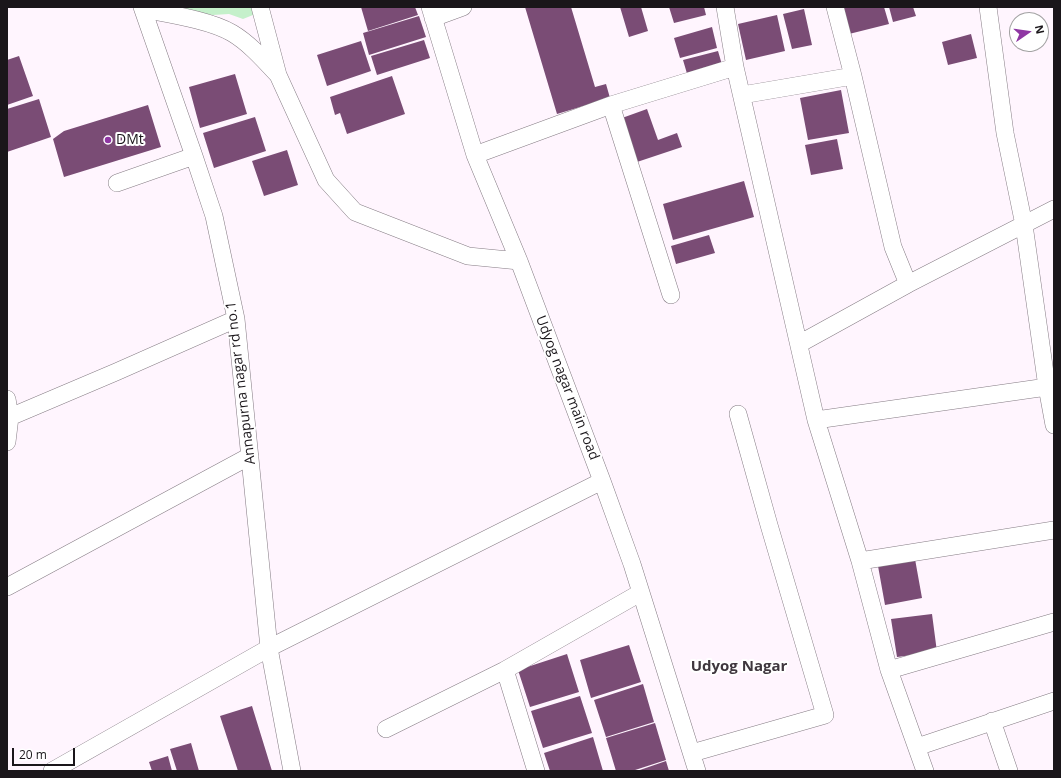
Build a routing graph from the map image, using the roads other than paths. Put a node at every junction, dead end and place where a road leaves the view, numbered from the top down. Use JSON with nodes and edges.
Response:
{"nodes":[{"id":1,"x":260,"y":7,"type":"edge"},
{"id":2,"x":464,"y":7,"type":"edge"},
{"id":3,"x":725,"y":7,"type":"edge"},
{"id":4,"x":835,"y":7,"type":"edge"},
{"id":5,"x":988,"y":7,"type":"edge"},
{"id":6,"x":142,"y":8,"type":"edge"},
{"id":7,"x":431,"y":12,"type":"edge"},
{"id":8,"x":735,"y":67,"type":"junction"},
{"id":9,"x":278,"y":75,"type":"junction"},
{"id":10,"x":853,"y":76,"type":"junction"},
{"id":11,"x":742,"y":95,"type":"junction"},
{"id":12,"x":611,"y":105,"type":"junction"},
{"id":13,"x":476,"y":155,"type":"junction"},
{"id":14,"x":194,"y":156,"type":"junction"},
{"id":15,"x":118,"y":183,"type":"dead end"},
{"id":16,"x":1054,"y":209,"type":"edge"},
{"id":17,"x":1024,"y":225,"type":"junction"},
{"id":18,"x":519,"y":261,"type":"junction"},
{"id":19,"x":908,"y":284,"type":"junction"},
{"id":20,"x":671,"y":295,"type":"dead end"},
{"id":21,"x":236,"y":319,"type":"junction"},
{"id":22,"x":799,"y":344,"type":"junction"},
{"id":23,"x":1050,"y":386,"type":"edge"},
{"id":24,"x":7,"y":399,"type":"edge"},
{"id":25,"x":738,"y":414,"type":"dead end"},
{"id":26,"x":10,"y":417,"type":"junction"},
{"id":27,"x":816,"y":420,"type":"junction"},
{"id":28,"x":1054,"y":425,"type":"edge"},
{"id":29,"x":7,"y":442,"type":"edge"},
{"id":30,"x":250,"y":456,"type":"junction"},
{"id":31,"x":602,"y":481,"type":"junction"},
{"id":32,"x":1054,"y":530,"type":"edge"},
{"id":33,"x":860,"y":561,"type":"junction"},
{"id":34,"x":7,"y":587,"type":"edge"},
{"id":35,"x":640,"y":593,"type":"junction"},
{"id":36,"x":1054,"y":622,"type":"edge"},
{"id":37,"x":269,"y":648,"type":"junction"},
{"id":38,"x":505,"y":670,"type":"junction"},
{"id":39,"x":889,"y":670,"type":"junction"},
{"id":40,"x":1054,"y":700,"type":"edge"},
{"id":41,"x":992,"y":721,"type":"junction"},
{"id":42,"x":386,"y":729,"type":"dead end"},
{"id":43,"x":917,"y":747,"type":"junction"},
{"id":44,"x":692,"y":753,"type":"junction"},
{"id":45,"x":52,"y":771,"type":"edge"},
{"id":46,"x":292,"y":771,"type":"edge"},
{"id":47,"x":536,"y":771,"type":"edge"},
{"id":48,"x":697,"y":771,"type":"edge"},
{"id":49,"x":925,"y":771,"type":"edge"},
{"id":50,"x":1009,"y":771,"type":"edge"}],
"edges":[{"from":1,"to":9,"type":"street"},
{"from":2,"to":7,"type":"street"},
{"from":3,"to":8,"type":"street"},
{"from":4,"to":10,"type":"street"},
{"from":5,"to":17,"type":"street"},
{"from":6,"to":9,"type":"street"},
{"from":6,"to":14,"type":"street","name":"Annapurna nagar rd no.1"},
{"from":7,"to":13,"type":"street","name":"Udyog nagar main road"},
{"from":8,"to":11,"type":"street"},
{"from":8,"to":12,"type":"street"},
{"from":9,"to":18,"type":"street"},
{"from":10,"to":11,"type":"street"},
{"from":10,"to":19,"type":"street"},
{"from":11,"to":22,"type":"street"},
{"from":12,"to":13,"type":"street"},
{"from":12,"to":20,"type":"street"},
{"from":13,"to":18,"type":"street","name":"Udyog nagar main road"},
{"from":14,"to":15,"type":"street"},
{"from":14,"to":21,"type":"street","name":"Annapurna nagar rd no.1"},
{"from":16,"to":17,"type":"street"},
{"from":17,"to":19,"type":"street"},
{"from":17,"to":23,"type":"street"},
{"from":18,"to":31,"type":"street","name":"Udyog nagar main road"},
{"from":19,"to":22,"type":"street"},
{"from":21,"to":26,"type":"street"},
{"from":21,"to":30,"type":"street","name":"Annapurna nagar rd no.1"},
{"from":22,"to":27,"type":"street"},
{"from":23,"to":27,"type":"street"},
{"from":23,"to":28,"type":"street"},
{"from":24,"to":26,"type":"street"},
{"from":25,"to":44,"type":"street"},
{"from":26,"to":29,"type":"street"},
{"from":27,"to":33,"type":"street"},
{"from":30,"to":34,"type":"street"},
{"from":30,"to":37,"type":"street","name":"Annapurna nagar rd no.1"},
{"from":31,"to":35,"type":"street","name":"Udyog nagar main road"},
{"from":31,"to":37,"type":"street"},
{"from":32,"to":33,"type":"street"},
{"from":33,"to":39,"type":"street"},
{"from":35,"to":38,"type":"street"},
{"from":35,"to":44,"type":"street","name":"Udyog nagar main road"},
{"from":36,"to":39,"type":"street"},
{"from":37,"to":45,"type":"street"},
{"from":37,"to":46,"type":"street","name":"Annapurna nagar rd no.1"},
{"from":38,"to":42,"type":"street"},
{"from":38,"to":47,"type":"street"},
{"from":39,"to":43,"type":"street"},
{"from":40,"to":41,"type":"street"},
{"from":41,"to":43,"type":"street"},
{"from":41,"to":50,"type":"street"},
{"from":43,"to":49,"type":"street"},
{"from":44,"to":48,"type":"street","name":"Udyog nagar main road"}]}
